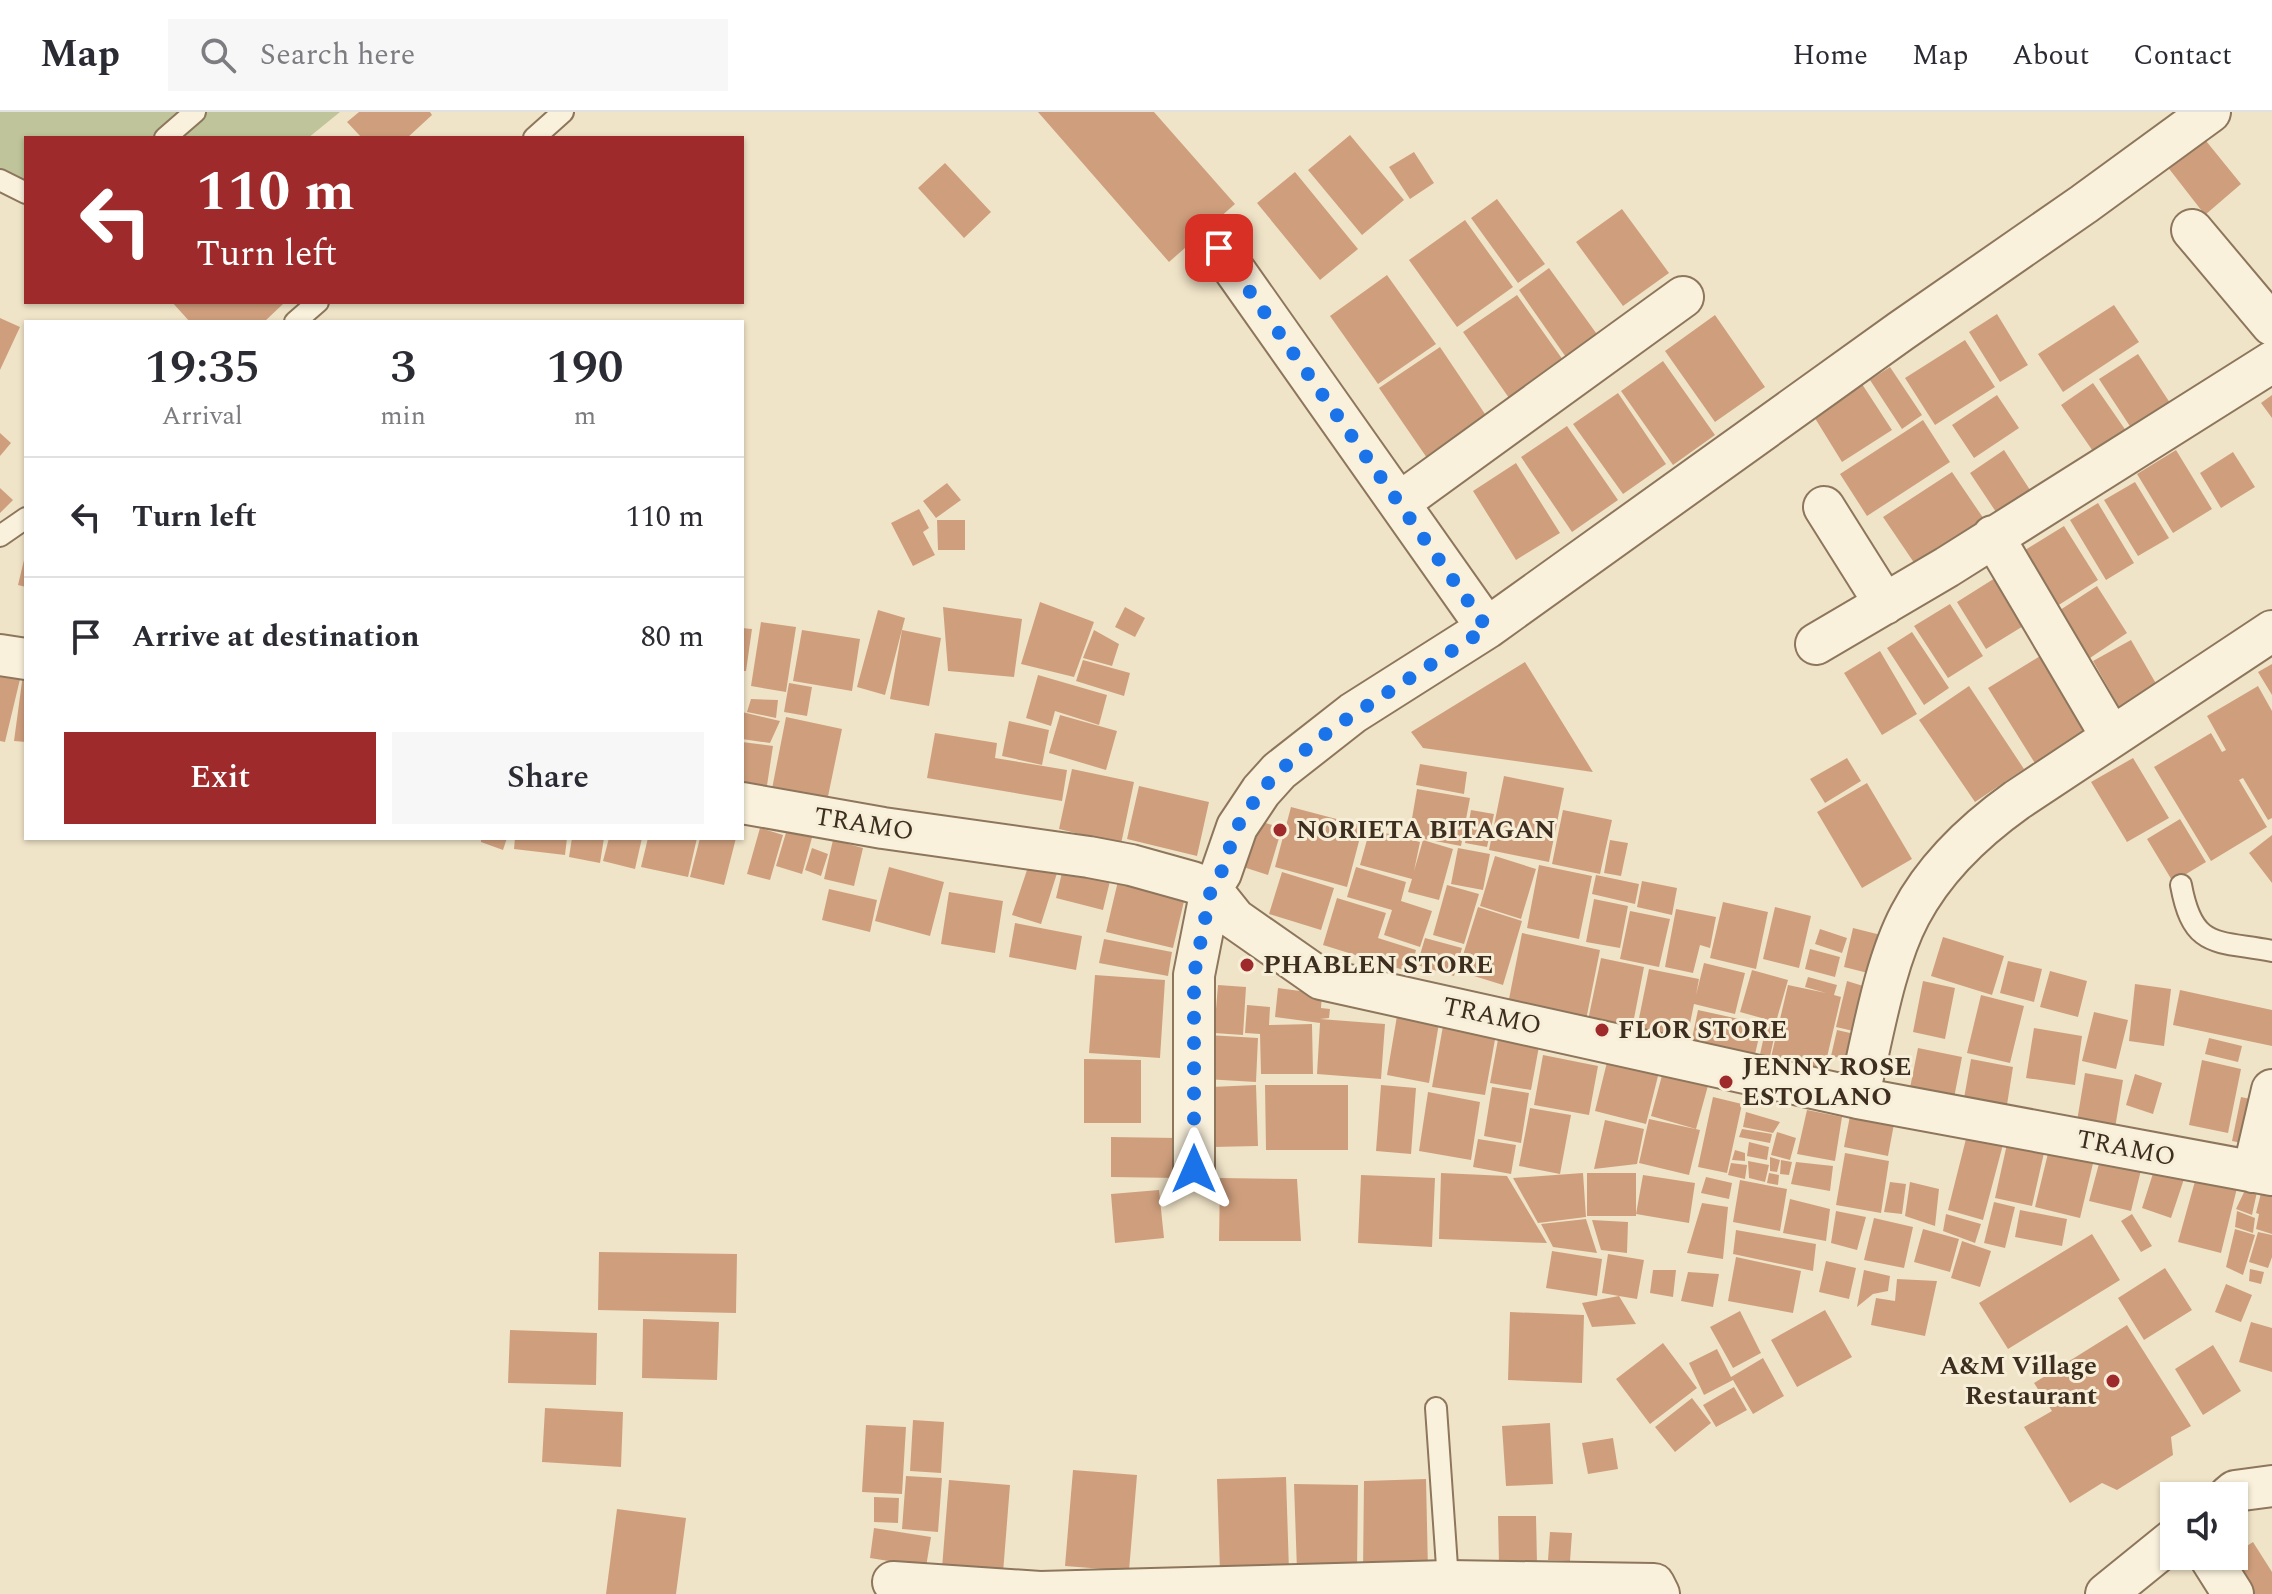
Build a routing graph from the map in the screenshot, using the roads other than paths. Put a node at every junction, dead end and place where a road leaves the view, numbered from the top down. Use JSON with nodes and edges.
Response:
{"nodes":[{"id":1,"x":195,"y":112,"type":"edge"},
{"id":2,"x":563,"y":112,"type":"edge"},
{"id":3,"x":2210,"y":112,"type":"edge"},
{"id":4,"x":167,"y":136,"type":"edge"},
{"id":5,"x":536,"y":136,"type":"edge"},
{"id":6,"x":0,"y":180,"type":"edge"},
{"id":7,"x":24,"y":192,"type":"edge"},
{"id":8,"x":2192,"y":230,"type":"dead end"},
{"id":9,"x":1219,"y":248,"type":"dead end"},
{"id":10,"x":1683,"y":297,"type":"dead end"},
{"id":11,"x":316,"y":304,"type":"edge"},
{"id":12,"x":297,"y":320,"type":"edge"},
{"id":13,"x":2272,"y":325,"type":"edge"},
{"id":14,"x":2272,"y":362,"type":"edge"},
{"id":15,"x":1399,"y":503,"type":"junction"},
{"id":16,"x":1824,"y":507,"type":"dead end"},
{"id":17,"x":24,"y":519,"type":"edge"},
{"id":18,"x":0,"y":536,"type":"edge"},
{"id":19,"x":1993,"y":536,"type":"junction"},
{"id":20,"x":1885,"y":604,"type":"junction"},
{"id":21,"x":1487,"y":628,"type":"junction"},
{"id":22,"x":2272,"y":631,"type":"edge"},
{"id":23,"x":1816,"y":644,"type":"dead end"},
{"id":24,"x":0,"y":655,"type":"edge"},
{"id":25,"x":24,"y":659,"type":"edge"},
{"id":26,"x":2111,"y":736,"type":"junction"},
{"id":27,"x":744,"y":803,"type":"edge"},
{"id":28,"x":2181,"y":885,"type":"dead end"},
{"id":29,"x":1211,"y":889,"type":"junction"},
{"id":30,"x":2272,"y":951,"type":"edge"},
{"id":31,"x":2272,"y":1090,"type":"edge"},
{"id":32,"x":1858,"y":1098,"type":"junction"},
{"id":33,"x":1194,"y":1169,"type":"dead end"},
{"id":34,"x":2263,"y":1173,"type":"edge"},
{"id":35,"x":1436,"y":1408,"type":"dead end"},
{"id":36,"x":2272,"y":1486,"type":"edge"},
{"id":37,"x":2248,"y":1489,"type":"edge"},
{"id":38,"x":2160,"y":1550,"type":"edge"},
{"id":39,"x":2218,"y":1570,"type":"edge"},
{"id":40,"x":1448,"y":1581,"type":"junction"},
{"id":41,"x":893,"y":1582,"type":"dead end"},
{"id":42,"x":1039,"y":1593,"type":"edge"},
{"id":43,"x":1659,"y":1594,"type":"edge"},
{"id":44,"x":2106,"y":1594,"type":"edge"},
{"id":45,"x":2233,"y":1594,"type":"edge"}],
"edges":[{"from":1,"to":4,"type":"lane"},
{"from":2,"to":5,"type":"lane"},
{"from":3,"to":21,"type":"street"},
{"from":6,"to":7,"type":"lane"},
{"from":8,"to":13,"type":"street"},
{"from":9,"to":15,"type":"street"},
{"from":10,"to":15,"type":"street"},
{"from":11,"to":12,"type":"lane"},
{"from":14,"to":19,"type":"street"},
{"from":15,"to":21,"type":"street"},
{"from":16,"to":20,"type":"street"},
{"from":17,"to":18,"type":"lane"},
{"from":19,"to":20,"type":"street"},
{"from":19,"to":26,"type":"street"},
{"from":20,"to":23,"type":"street"},
{"from":21,"to":29,"type":"street"},
{"from":22,"to":26,"type":"street"},
{"from":24,"to":25,"type":"street"},
{"from":26,"to":32,"type":"street"},
{"from":27,"to":29,"type":"street","name":"TRAMO"},
{"from":28,"to":30,"type":"lane"},
{"from":29,"to":32,"type":"street","name":"TRAMO"},
{"from":29,"to":33,"type":"street"},
{"from":31,"to":34,"type":"street"},
{"from":32,"to":34,"type":"street","name":"TRAMO"},
{"from":35,"to":40,"type":"lane"},
{"from":36,"to":37,"type":"street"},
{"from":38,"to":44,"type":"street"},
{"from":39,"to":45,"type":"street"},
{"from":40,"to":42,"type":"street"},
{"from":40,"to":43,"type":"street"},
{"from":41,"to":42,"type":"street"}]}
